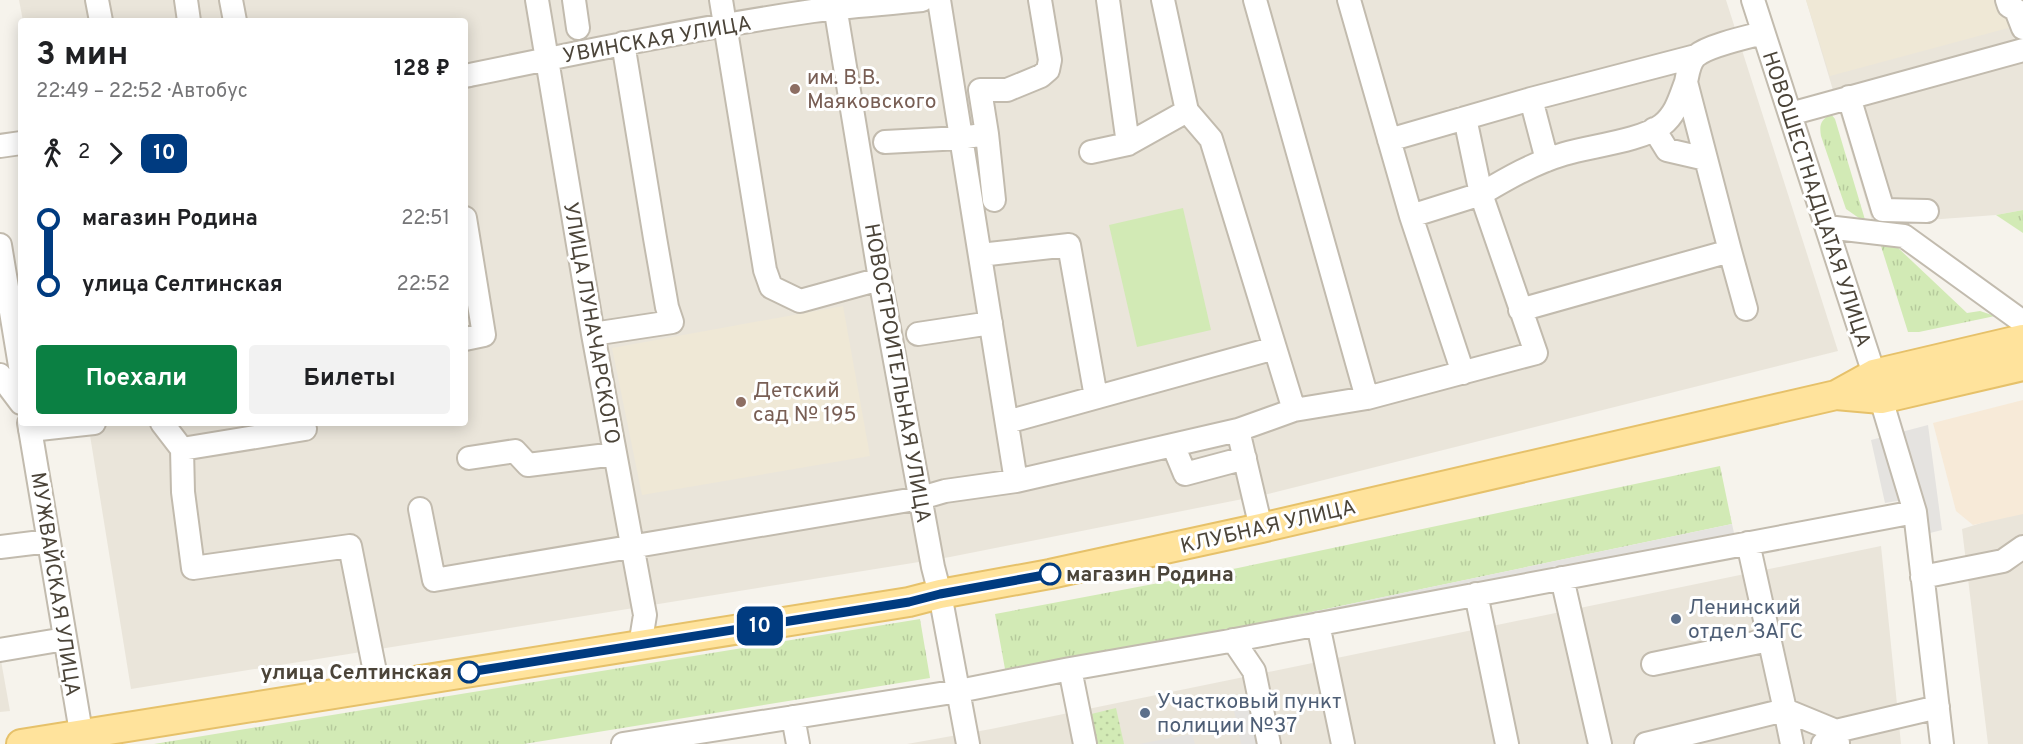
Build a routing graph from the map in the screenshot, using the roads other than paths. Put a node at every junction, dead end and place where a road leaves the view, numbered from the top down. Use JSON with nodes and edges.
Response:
{"nodes":[{"id":1,"x":97,"y":0,"type":"edge"},
{"id":2,"x":186,"y":0,"type":"edge"},
{"id":3,"x":231,"y":0,"type":"edge"},
{"id":4,"x":537,"y":0,"type":"edge"},
{"id":5,"x":574,"y":0,"type":"edge"},
{"id":6,"x":721,"y":0,"type":"edge"},
{"id":7,"x":922,"y":0,"type":"edge"},
{"id":8,"x":939,"y":0,"type":"edge"},
{"id":9,"x":1040,"y":0,"type":"edge"},
{"id":10,"x":1108,"y":0,"type":"edge"},
{"id":11,"x":1163,"y":0,"type":"edge"},
{"id":12,"x":1255,"y":0,"type":"edge"},
{"id":13,"x":1349,"y":0,"type":"edge"},
{"id":14,"x":1753,"y":0,"type":"edge"},
{"id":15,"x":2007,"y":0,"type":"edge"},
{"id":16,"x":835,"y":4,"type":"edge"},
{"id":17,"x":100,"y":18,"type":"edge"},
{"id":18,"x":189,"y":18,"type":"edge"},
{"id":19,"x":234,"y":18,"type":"edge"},
{"id":20,"x":726,"y":25,"type":"junction"},
{"id":21,"x":2023,"y":27,"type":"edge"},
{"id":22,"x":579,"y":28,"type":"dead end"},
{"id":23,"x":1763,"y":33,"type":"junction"},
{"id":24,"x":623,"y":43,"type":"junction"},
{"id":25,"x":2023,"y":50,"type":"edge"},
{"id":26,"x":1696,"y":56,"type":"junction"},
{"id":27,"x":546,"y":60,"type":"junction"},
{"id":28,"x":468,"y":75,"type":"edge"},
{"id":29,"x":1686,"y":82,"type":"junction"},
{"id":30,"x":1849,"y":97,"type":"junction"},
{"id":31,"x":1531,"y":99,"type":"junction"},
{"id":32,"x":1187,"y":111,"type":"junction"},
{"id":33,"x":1790,"y":114,"type":"junction"},
{"id":34,"x":1465,"y":118,"type":"junction"},
{"id":35,"x":1654,"y":129,"type":"junction"},
{"id":36,"x":987,"y":134,"type":"junction"},
{"id":37,"x":961,"y":138,"type":"junction"},
{"id":38,"x":1389,"y":140,"type":"junction"},
{"id":39,"x":885,"y":142,"type":"dead end"},
{"id":40,"x":18,"y":143,"type":"edge"},
{"id":41,"x":1128,"y":144,"type":"junction"},
{"id":42,"x":0,"y":146,"type":"edge"},
{"id":43,"x":1091,"y":152,"type":"dead end"},
{"id":44,"x":1706,"y":159,"type":"junction"},
{"id":45,"x":1547,"y":160,"type":"junction"},
{"id":46,"x":1481,"y":194,"type":"junction"},
{"id":47,"x":994,"y":200,"type":"dead end"},
{"id":48,"x":1927,"y":211,"type":"dead end"},
{"id":49,"x":1411,"y":216,"type":"junction"},
{"id":50,"x":1827,"y":227,"type":"junction"},
{"id":51,"x":468,"y":236,"type":"edge"},
{"id":52,"x":0,"y":245,"type":"edge"},
{"id":53,"x":1730,"y":251,"type":"junction"},
{"id":54,"x":980,"y":255,"type":"junction"},
{"id":55,"x":880,"y":279,"type":"junction"},
{"id":56,"x":1746,"y":309,"type":"dead end"},
{"id":57,"x":1520,"y":310,"type":"junction"},
{"id":58,"x":2023,"y":322,"type":"edge"},
{"id":59,"x":991,"y":323,"type":"junction"},
{"id":60,"x":593,"y":334,"type":"junction"},
{"id":61,"x":918,"y":334,"type":"dead end"},
{"id":62,"x":468,"y":338,"type":"edge"},
{"id":63,"x":2023,"y":339,"type":"edge"},
{"id":64,"x":1275,"y":348,"type":"junction"},
{"id":65,"x":18,"y":354,"type":"edge"},
{"id":66,"x":2023,"y":366,"type":"edge"},
{"id":67,"x":1463,"y":373,"type":"junction"},
{"id":68,"x":0,"y":375,"type":"edge"},
{"id":69,"x":1878,"y":387,"type":"junction"},
{"id":70,"x":1096,"y":397,"type":"junction"},
{"id":71,"x":1367,"y":398,"type":"junction"},
{"id":72,"x":18,"y":399,"type":"edge"},
{"id":73,"x":1294,"y":410,"type":"junction"},
{"id":74,"x":1007,"y":422,"type":"junction"},
{"id":75,"x":46,"y":426,"type":"edge"},
{"id":76,"x":164,"y":426,"type":"edge"},
{"id":77,"x":30,"y":427,"type":"edge"},
{"id":78,"x":305,"y":429,"type":"dead end"},
{"id":79,"x":1238,"y":430,"type":"junction"},
{"id":80,"x":1173,"y":445,"type":"junction"},
{"id":81,"x":182,"y":449,"type":"junction"},
{"id":82,"x":615,"y":454,"type":"junction"},
{"id":83,"x":469,"y":458,"type":"dead end"},
{"id":84,"x":1245,"y":458,"type":"junction"},
{"id":85,"x":1017,"y":481,"type":"junction"},
{"id":86,"x":921,"y":498,"type":"junction"},
{"id":87,"x":420,"y":509,"type":"dead end"},
{"id":88,"x":1915,"y":513,"type":"junction"},
{"id":89,"x":1261,"y":528,"type":"junction"},
{"id":90,"x":49,"y":541,"type":"junction"},
{"id":91,"x":1748,"y":543,"type":"junction"},
{"id":92,"x":0,"y":547,"type":"edge"},
{"id":93,"x":632,"y":547,"type":"junction"},
{"id":94,"x":2023,"y":547,"type":"edge"},
{"id":95,"x":1922,"y":577,"type":"junction"},
{"id":96,"x":1562,"y":578,"type":"junction"},
{"id":97,"x":940,"y":594,"type":"junction"},
{"id":98,"x":1476,"y":594,"type":"junction"},
{"id":99,"x":1318,"y":624,"type":"junction"},
{"id":100,"x":65,"y":639,"type":"junction"},
{"id":101,"x":1233,"y":640,"type":"junction"},
{"id":102,"x":1769,"y":640,"type":"junction"},
{"id":103,"x":640,"y":646,"type":"junction"},
{"id":104,"x":0,"y":650,"type":"edge"},
{"id":105,"x":1653,"y":664,"type":"dead end"},
{"id":106,"x":1070,"y":669,"type":"junction"},
{"id":107,"x":378,"y":687,"type":"junction"},
{"id":108,"x":959,"y":692,"type":"junction"},
{"id":109,"x":1938,"y":707,"type":"junction"},
{"id":110,"x":1785,"y":710,"type":"junction"},
{"id":111,"x":793,"y":717,"type":"junction"},
{"id":112,"x":82,"y":739,"type":"edge"},
{"id":113,"x":1832,"y":740,"type":"edge"},
{"id":114,"x":636,"y":743,"type":"edge"},
{"id":115,"x":21,"y":744,"type":"edge"},
{"id":116,"x":798,"y":744,"type":"edge"},
{"id":117,"x":968,"y":744,"type":"edge"},
{"id":118,"x":1085,"y":744,"type":"edge"},
{"id":119,"x":1269,"y":744,"type":"edge"},
{"id":120,"x":1343,"y":744,"type":"edge"},
{"id":121,"x":1507,"y":744,"type":"edge"},
{"id":122,"x":1600,"y":744,"type":"edge"},
{"id":123,"x":1646,"y":744,"type":"edge"},
{"id":124,"x":1792,"y":744,"type":"edge"},
{"id":125,"x":1942,"y":744,"type":"edge"}],
"edges":[{"from":1,"to":17,"type":"street"},
{"from":2,"to":18,"type":"street"},
{"from":3,"to":19,"type":"street"},
{"from":4,"to":27,"type":"street","name":"УЛИЦА ЛУНАЧАРСКОГО"},
{"from":5,"to":22,"type":"street"},
{"from":6,"to":20,"type":"street"},
{"from":7,"to":16,"type":"street","name":"УВИНСКАЯ УЛИЦА"},
{"from":8,"to":37,"type":"street"},
{"from":9,"to":36,"type":"street"},
{"from":10,"to":41,"type":"street"},
{"from":11,"to":32,"type":"street"},
{"from":12,"to":71,"type":"street"},
{"from":13,"to":38,"type":"street"},
{"from":14,"to":23,"type":"street","name":"НОВОШЕСТНАДЦАТАЯ УЛИЦА"},
{"from":15,"to":21,"type":"street"},
{"from":16,"to":20,"type":"street","name":"УВИНСКАЯ УЛИЦА"},
{"from":16,"to":55,"type":"street","name":"НОВОСТРОИТЕЛЬНАЯ УЛИЦА"},
{"from":20,"to":24,"type":"street","name":"УВИНСКАЯ УЛИЦА"},
{"from":20,"to":55,"type":"street"},
{"from":23,"to":26,"type":"street"},
{"from":23,"to":33,"type":"street","name":"НОВОШЕСТНАДЦАТАЯ УЛИЦА"},
{"from":24,"to":27,"type":"street","name":"УВИНСКАЯ УЛИЦА"},
{"from":24,"to":60,"type":"street"},
{"from":25,"to":30,"type":"street"},
{"from":26,"to":29,"type":"street"},
{"from":26,"to":31,"type":"street"},
{"from":27,"to":28,"type":"street","name":"УВИНСКАЯ УЛИЦА"},
{"from":27,"to":60,"type":"street","name":"УЛИЦА ЛУНАЧАРСКОГО"},
{"from":29,"to":35,"type":"street"},
{"from":29,"to":44,"type":"street"},
{"from":30,"to":33,"type":"street"},
{"from":30,"to":48,"type":"street"},
{"from":31,"to":34,"type":"street"},
{"from":31,"to":45,"type":"street"},
{"from":32,"to":41,"type":"street"},
{"from":32,"to":64,"type":"street"},
{"from":33,"to":50,"type":"street","name":"НОВОШЕСТНАДЦАТАЯ УЛИЦА"},
{"from":34,"to":38,"type":"street"},
{"from":34,"to":46,"type":"street"},
{"from":35,"to":44,"type":"street"},
{"from":35,"to":45,"type":"street"},
{"from":36,"to":37,"type":"street"},
{"from":36,"to":47,"type":"street"},
{"from":37,"to":39,"type":"street"},
{"from":37,"to":54,"type":"street"},
{"from":38,"to":49,"type":"street"},
{"from":40,"to":42,"type":"street"},
{"from":41,"to":43,"type":"street"},
{"from":44,"to":53,"type":"street"},
{"from":45,"to":46,"type":"street"},
{"from":46,"to":49,"type":"street"},
{"from":46,"to":57,"type":"street"},
{"from":49,"to":67,"type":"street"},
{"from":50,"to":58,"type":"street"},
{"from":50,"to":69,"type":"street","name":"НОВОШЕСТНАДЦАТАЯ УЛИЦА"},
{"from":51,"to":62,"type":"street"},
{"from":52,"to":65,"type":"street"},
{"from":53,"to":56,"type":"street"},
{"from":53,"to":57,"type":"street"},
{"from":54,"to":59,"type":"street"},
{"from":54,"to":70,"type":"street"},
{"from":55,"to":86,"type":"street","name":"НОВОСТРОИТЕЛЬНАЯ УЛИЦА"},
{"from":57,"to":67,"type":"street"},
{"from":59,"to":61,"type":"street"},
{"from":59,"to":74,"type":"street"},
{"from":60,"to":82,"type":"street","name":"УЛИЦА ЛУНАЧАРСКОГО"},
{"from":63,"to":69,"type":"main road","name":"КЛУБНАЯ УЛИЦА"},
{"from":64,"to":70,"type":"street"},
{"from":64,"to":73,"type":"street"},
{"from":66,"to":69,"type":"main road","name":"КЛУБНАЯ УЛИЦА"},
{"from":67,"to":71,"type":"street"},
{"from":68,"to":72,"type":"street"},
{"from":69,"to":88,"type":"street","name":"НОВОШЕСТНАДЦАТАЯ УЛИЦА"},
{"from":69,"to":89,"type":"main road","name":"КЛУБНАЯ УЛИЦА"},
{"from":70,"to":74,"type":"street"},
{"from":71,"to":73,"type":"street"},
{"from":73,"to":79,"type":"street"},
{"from":74,"to":85,"type":"street"},
{"from":75,"to":77,"type":"street"},
{"from":76,"to":81,"type":"street"},
{"from":77,"to":90,"type":"street","name":"МУЖВАЙСКАЯ УЛИЦА"},
{"from":78,"to":81,"type":"street"},
{"from":79,"to":80,"type":"street"},
{"from":79,"to":84,"type":"street"},
{"from":80,"to":84,"type":"street"},
{"from":80,"to":85,"type":"street"},
{"from":81,"to":107,"type":"street"},
{"from":82,"to":83,"type":"street"},
{"from":82,"to":93,"type":"street","name":"УЛИЦА ЛУНАЧАРСКОГО"},
{"from":84,"to":89,"type":"street"},
{"from":85,"to":86,"type":"street"},
{"from":86,"to":93,"type":"street"},
{"from":86,"to":97,"type":"street","name":"НОВОСТРОИТЕЛЬНАЯ УЛИЦА"},
{"from":87,"to":93,"type":"street"},
{"from":88,"to":91,"type":"street"},
{"from":88,"to":95,"type":"street","name":"НОВОШЕСТНАДЦАТАЯ УЛИЦА"},
{"from":89,"to":97,"type":"main road","name":"КЛУБНАЯ УЛИЦА"},
{"from":90,"to":92,"type":"street"},
{"from":90,"to":100,"type":"street","name":"МУЖВАЙСКАЯ УЛИЦА"},
{"from":91,"to":96,"type":"street"},
{"from":91,"to":102,"type":"street"},
{"from":93,"to":103,"type":"street","name":"УЛИЦА ЛУНАЧАРСКОГО"},
{"from":94,"to":95,"type":"street"},
{"from":95,"to":109,"type":"street","name":"НОВОШЕСТНАДЦАТАЯ УЛИЦА"},
{"from":96,"to":98,"type":"street"},
{"from":96,"to":122,"type":"street"},
{"from":97,"to":103,"type":"main road","name":"КЛУБНАЯ УЛИЦА"},
{"from":97,"to":108,"type":"street","name":"НОВОСТРОИТЕЛЬНАЯ УЛИЦА"},
{"from":98,"to":99,"type":"street"},
{"from":98,"to":121,"type":"street"},
{"from":99,"to":101,"type":"street"},
{"from":99,"to":120,"type":"street"},
{"from":100,"to":104,"type":"street"},
{"from":100,"to":112,"type":"street","name":"МУЖВАЙСКАЯ УЛИЦА"},
{"from":101,"to":106,"type":"street"},
{"from":101,"to":119,"type":"street"},
{"from":102,"to":105,"type":"street"},
{"from":102,"to":110,"type":"street"},
{"from":103,"to":107,"type":"main road","name":"КЛУБНАЯ УЛИЦА"},
{"from":106,"to":108,"type":"street"},
{"from":106,"to":118,"type":"street"},
{"from":107,"to":112,"type":"main road","name":"КЛУБНАЯ УЛИЦА"},
{"from":108,"to":111,"type":"street"},
{"from":108,"to":117,"type":"street","name":"НОВОСТРОИТЕЛЬНАЯ УЛИЦА"},
{"from":109,"to":113,"type":"street"},
{"from":109,"to":125,"type":"street","name":"НОВОШЕСТНАДЦАТАЯ УЛИЦА"},
{"from":110,"to":113,"type":"street"},
{"from":110,"to":123,"type":"street"},
{"from":110,"to":124,"type":"street"},
{"from":111,"to":114,"type":"street"},
{"from":111,"to":116,"type":"street"},
{"from":112,"to":115,"type":"main road","name":"КЛУБНАЯ УЛИЦА"}]}
